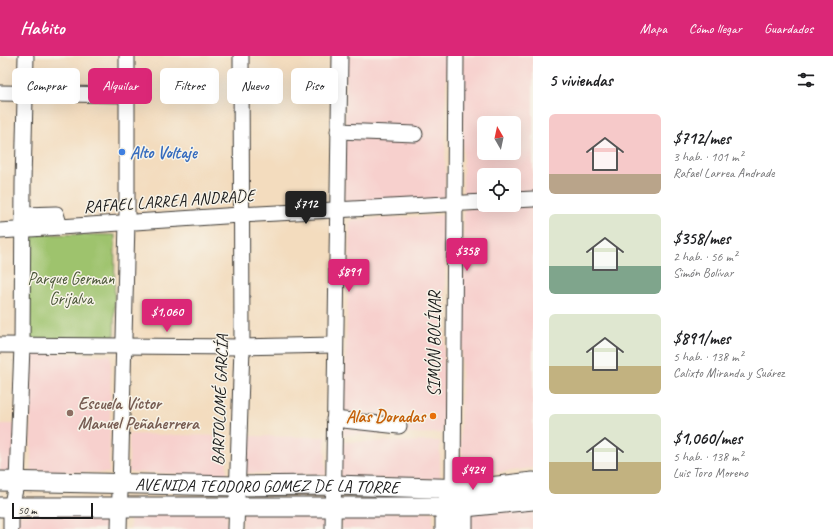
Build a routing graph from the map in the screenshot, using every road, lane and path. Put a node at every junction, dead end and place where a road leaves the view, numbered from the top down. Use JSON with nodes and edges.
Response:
{"nodes":[{"id":1,"x":26,"y":56,"type":"edge"},
{"id":2,"x":127,"y":56,"type":"edge"},
{"id":3,"x":241,"y":56,"type":"edge"},
{"id":4,"x":340,"y":56,"type":"edge"},
{"id":5,"x":456,"y":56,"type":"edge"},
{"id":6,"x":26,"y":68,"type":"edge"},
{"id":7,"x":127,"y":68,"type":"edge"},
{"id":8,"x":0,"y":93,"type":"edge"},
{"id":9,"x":12,"y":93,"type":"edge"},
{"id":10,"x":27,"y":104,"type":"edge"},
{"id":11,"x":128,"y":104,"type":"edge"},
{"id":12,"x":338,"y":131,"type":"junction"},
{"id":13,"x":415,"y":134,"type":"dead end"},
{"id":14,"x":533,"y":199,"type":"edge"},
{"id":15,"x":521,"y":200,"type":"edge"},
{"id":16,"x":477,"y":202,"type":"edge"},
{"id":17,"x":454,"y":204,"type":"junction"},
{"id":18,"x":338,"y":210,"type":"junction"},
{"id":19,"x":22,"y":215,"type":"junction"},
{"id":20,"x":240,"y":215,"type":"junction"},
{"id":21,"x":127,"y":222,"type":"junction"},
{"id":22,"x":60,"y":227,"type":"junction"},
{"id":23,"x":22,"y":230,"type":"junction"},
{"id":24,"x":0,"y":231,"type":"edge"},
{"id":25,"x":0,"y":345,"type":"edge"},
{"id":26,"x":334,"y":345,"type":"junction"},
{"id":27,"x":22,"y":346,"type":"junction"},
{"id":28,"x":124,"y":347,"type":"junction"},
{"id":29,"x":242,"y":347,"type":"junction"},
{"id":30,"x":334,"y":419,"type":"junction"},
{"id":31,"x":399,"y":426,"type":"dead end"},
{"id":32,"x":8,"y":481,"type":"edge"},
{"id":33,"x":533,"y":482,"type":"edge"},
{"id":34,"x":120,"y":485,"type":"junction"},
{"id":35,"x":333,"y":485,"type":"junction"},
{"id":36,"x":236,"y":486,"type":"junction"},
{"id":37,"x":453,"y":488,"type":"junction"},
{"id":38,"x":533,"y":500,"type":"edge"},
{"id":39,"x":333,"y":506,"type":"junction"},
{"id":40,"x":6,"y":507,"type":"edge"},
{"id":41,"x":119,"y":507,"type":"junction"},
{"id":42,"x":236,"y":507,"type":"junction"},
{"id":43,"x":454,"y":508,"type":"junction"},
{"id":44,"x":11,"y":529,"type":"edge"},
{"id":45,"x":119,"y":529,"type":"edge"},
{"id":46,"x":236,"y":529,"type":"edge"},
{"id":47,"x":333,"y":529,"type":"edge"},
{"id":48,"x":445,"y":529,"type":"edge"},
{"id":49,"x":463,"y":529,"type":"edge"}],
"edges":[{"from":1,"to":6,"type":"street"},
{"from":2,"to":7,"type":"street"},
{"from":3,"to":20,"type":"street","name":"BARTOLOMÉ GARCÍA"},
{"from":4,"to":12,"type":"street"},
{"from":5,"to":17,"type":"street","name":"SIMÓN BOLÍVAR"},
{"from":8,"to":9,"type":"street"},
{"from":10,"to":19,"type":"street"},
{"from":11,"to":21,"type":"street"},
{"from":12,"to":13,"type":"street"},
{"from":12,"to":18,"type":"street"},
{"from":14,"to":15,"type":"street"},
{"from":16,"to":17,"type":"street","name":"RAFAEL LARREA ANDRADE"},
{"from":17,"to":18,"type":"street","name":"RAFAEL LARREA ANDRADE"},
{"from":17,"to":37,"type":"street","name":"SIMÓN BOLÍVAR"},
{"from":18,"to":20,"type":"street","name":"RAFAEL LARREA ANDRADE"},
{"from":18,"to":26,"type":"street"},
{"from":19,"to":22,"type":"street"},
{"from":19,"to":23,"type":"street"},
{"from":20,"to":21,"type":"street","name":"RAFAEL LARREA ANDRADE"},
{"from":20,"to":29,"type":"street","name":"BARTOLOMÉ GARCÍA"},
{"from":21,"to":22,"type":"street","name":"RAFAEL LARREA ANDRADE"},
{"from":21,"to":28,"type":"street"},
{"from":22,"to":23,"type":"street","name":"RAFAEL LARREA ANDRADE"},
{"from":23,"to":24,"type":"street","name":"RAFAEL LARREA ANDRADE"},
{"from":23,"to":27,"type":"street"},
{"from":25,"to":27,"type":"street"},
{"from":26,"to":29,"type":"street"},
{"from":26,"to":30,"type":"street"},
{"from":27,"to":28,"type":"street"},
{"from":27,"to":32,"type":"street"},
{"from":28,"to":29,"type":"street"},
{"from":28,"to":34,"type":"street"},
{"from":29,"to":36,"type":"street","name":"BARTOLOMÉ GARCÍA"},
{"from":30,"to":31,"type":"street"},
{"from":30,"to":35,"type":"street"},
{"from":32,"to":34,"type":"main road","name":"AVENIDA TEODORO GOMEZ DE LA TORRE"},
{"from":32,"to":40,"type":"street"},
{"from":33,"to":37,"type":"main road","name":"AVENIDA TEODORO GOMEZ DE LA TORRE"},
{"from":34,"to":36,"type":"main road","name":"AVENIDA TEODORO GOMEZ DE LA TORRE"},
{"from":34,"to":41,"type":"street"},
{"from":35,"to":36,"type":"main road","name":"AVENIDA TEODORO GOMEZ DE LA TORRE"},
{"from":35,"to":37,"type":"main road","name":"AVENIDA TEODORO GOMEZ DE LA TORRE"},
{"from":35,"to":39,"type":"street"},
{"from":36,"to":42,"type":"street","name":"BARTOLOMÉ GARCÍA"},
{"from":37,"to":43,"type":"main road"},
{"from":38,"to":43,"type":"main road","name":"AVENIDA TEODORO GOMEZ DE LA TORRE"},
{"from":39,"to":42,"type":"main road","name":"AVENIDA TEODORO GOMEZ DE LA TORRE"},
{"from":39,"to":43,"type":"main road","name":"AVENIDA TEODORO GOMEZ DE LA TORRE"},
{"from":39,"to":47,"type":"street"},
{"from":40,"to":41,"type":"main road","name":"AVENIDA TEODORO GOMEZ DE LA TORRE"},
{"from":40,"to":44,"type":"street"},
{"from":41,"to":42,"type":"main road","name":"AVENIDA TEODORO GOMEZ DE LA TORRE"},
{"from":41,"to":45,"type":"street"},
{"from":42,"to":46,"type":"street","name":"BARTOLOMÉ GARCÍA"},
{"from":43,"to":48,"type":"main road"},
{"from":43,"to":49,"type":"main road"}]}
